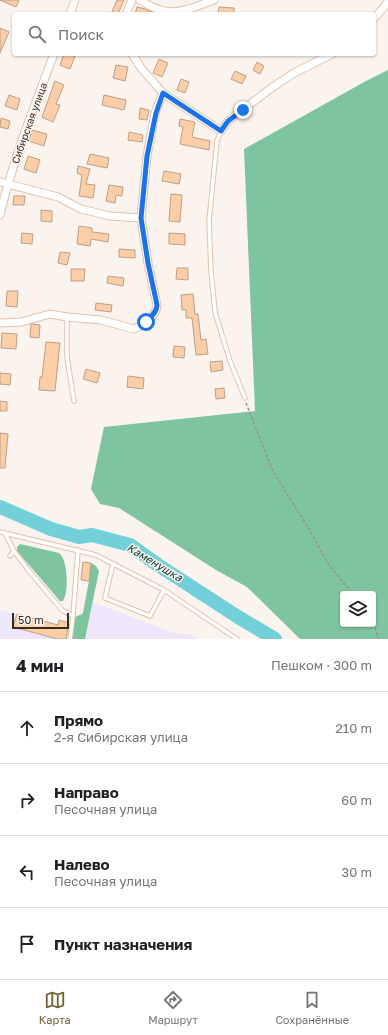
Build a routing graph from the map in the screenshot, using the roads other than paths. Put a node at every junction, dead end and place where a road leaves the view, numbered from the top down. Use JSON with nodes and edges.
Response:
{"nodes":[{"id":1,"x":75,"y":0,"type":"edge"},
{"id":2,"x":132,"y":0,"type":"edge"},
{"id":3,"x":140,"y":0,"type":"edge"},
{"id":4,"x":214,"y":0,"type":"edge"},
{"id":5,"x":388,"y":2,"type":"edge"},
{"id":6,"x":71,"y":12,"type":"edge"},
{"id":7,"x":127,"y":12,"type":"edge"},
{"id":8,"x":163,"y":12,"type":"edge"},
{"id":9,"x":180,"y":12,"type":"edge"},
{"id":10,"x":376,"y":17,"type":"edge"},
{"id":11,"x":53,"y":56,"type":"edge"},
{"id":12,"x":133,"y":56,"type":"edge"},
{"id":13,"x":328,"y":56,"type":"edge"},
{"id":14,"x":163,"y":93,"type":"junction"},
{"id":15,"x":221,"y":131,"type":"junction"},
{"id":16,"x":4,"y":182,"type":"edge"},
{"id":17,"x":0,"y":215,"type":"edge"},
{"id":18,"x":141,"y":218,"type":"junction"},
{"id":19,"x":67,"y":317,"type":"junction"},
{"id":20,"x":0,"y":323,"type":"edge"},
{"id":21,"x":245,"y":398,"type":"road end"},
{"id":22,"x":74,"y":401,"type":"dead end"},
{"id":23,"x":0,"y":532,"type":"edge"},
{"id":24,"x":5,"y":533,"type":"junction"},
{"id":25,"x":14,"y":550,"type":"junction"},
{"id":26,"x":78,"y":550,"type":"junction"},
{"id":27,"x":10,"y":556,"type":"dead end"},
{"id":28,"x":113,"y":564,"type":"junction"},
{"id":29,"x":164,"y":590,"type":"junction"},
{"id":30,"x":73,"y":616,"type":"junction"},
{"id":31,"x":70,"y":639,"type":"edge"},
{"id":32,"x":237,"y":639,"type":"edge"}],
"edges":[{"from":1,"to":6,"type":"street"},
{"from":2,"to":7,"type":"street"},
{"from":3,"to":8,"type":"street"},
{"from":4,"to":9,"type":"street"},
{"from":5,"to":10,"type":"street"},
{"from":11,"to":16,"type":"street","name":"Сибирская улица"},
{"from":12,"to":14,"type":"street"},
{"from":13,"to":15,"type":"street"},
{"from":14,"to":15,"type":"street"},
{"from":14,"to":18,"type":"street"},
{"from":15,"to":21,"type":"lane"},
{"from":16,"to":17,"type":"street","name":"Сибирская улица"},
{"from":16,"to":18,"type":"street"},
{"from":18,"to":19,"type":"street"},
{"from":19,"to":20,"type":"street"},
{"from":19,"to":22,"type":"lane"},
{"from":23,"to":24,"type":"lane"},
{"from":24,"to":25,"type":"lane"},
{"from":24,"to":26,"type":"lane"},
{"from":25,"to":27,"type":"lane"},
{"from":25,"to":30,"type":"lane"},
{"from":26,"to":28,"type":"lane"},
{"from":26,"to":30,"type":"lane"},
{"from":28,"to":29,"type":"lane"},
{"from":28,"to":29,"type":"lane"},
{"from":29,"to":32,"type":"lane"},
{"from":30,"to":31,"type":"lane"}]}
